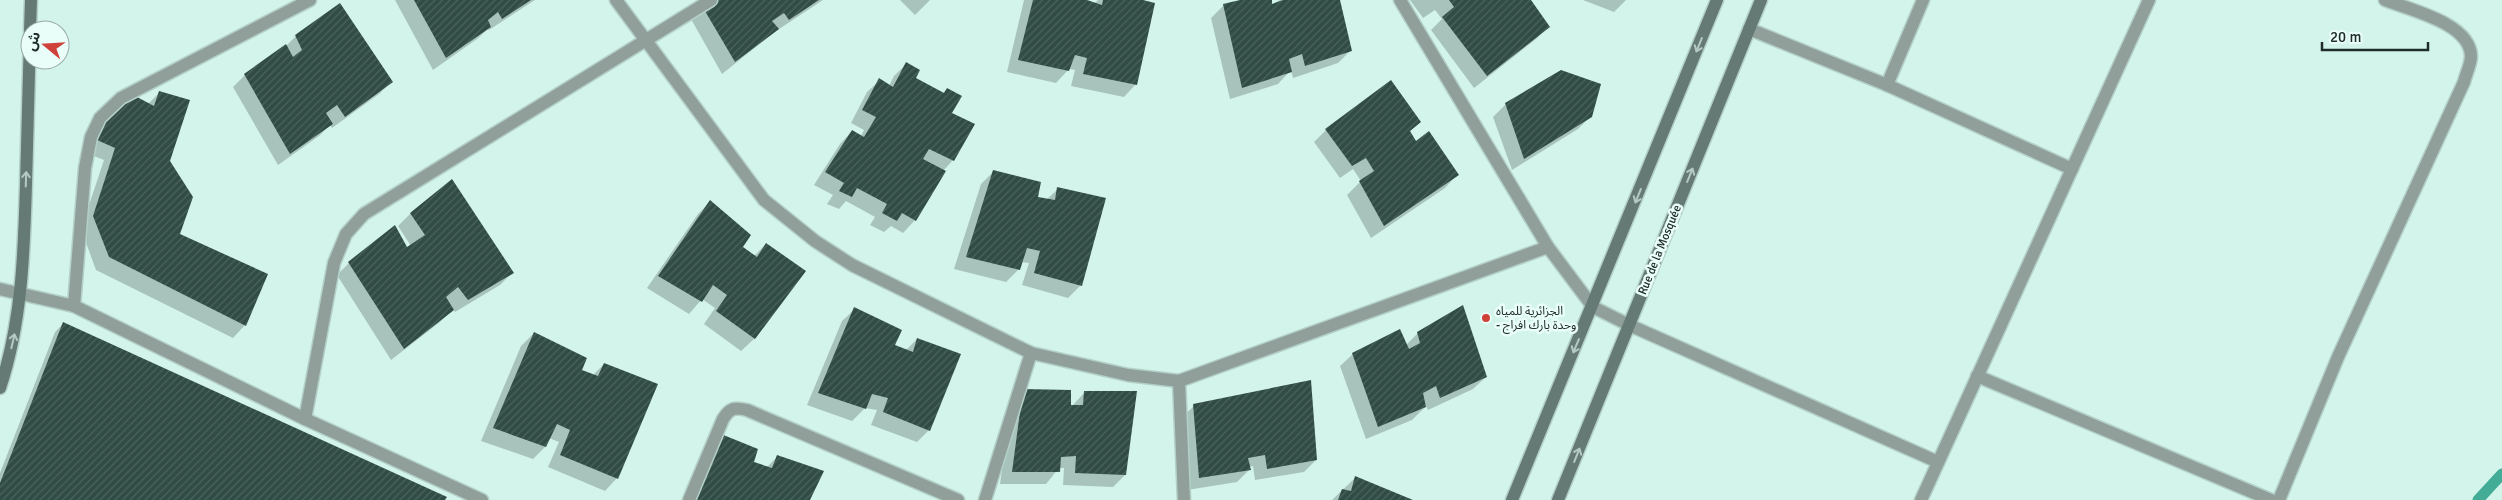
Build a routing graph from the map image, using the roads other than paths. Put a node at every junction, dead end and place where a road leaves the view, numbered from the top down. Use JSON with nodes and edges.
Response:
{"nodes":[{"id":1,"x":31,"y":0,"type":"edge"},
{"id":2,"x":310,"y":0,"type":"edge"},
{"id":3,"x":616,"y":0,"type":"edge"},
{"id":4,"x":711,"y":0,"type":"edge"},
{"id":5,"x":1400,"y":0,"type":"edge"},
{"id":6,"x":1717,"y":0,"type":"edge"},
{"id":7,"x":1761,"y":0,"type":"edge"},
{"id":8,"x":1923,"y":0,"type":"edge"},
{"id":9,"x":2149,"y":0,"type":"edge"},
{"id":10,"x":2385,"y":0,"type":"edge"},
{"id":11,"x":30,"y":20,"type":"edge"},
{"id":12,"x":1749,"y":30,"type":"junction"},
{"id":13,"x":648,"y":41,"type":"junction"},
{"id":14,"x":29,"y":70,"type":"edge"},
{"id":15,"x":1887,"y":85,"type":"junction"},
{"id":16,"x":2072,"y":170,"type":"junction"},
{"id":17,"x":1548,"y":247,"type":"junction"},
{"id":18,"x":0,"y":289,"type":"edge"},
{"id":19,"x":21,"y":292,"type":"junction"},
{"id":20,"x":74,"y":306,"type":"junction"},
{"id":21,"x":1593,"y":307,"type":"junction"},
{"id":22,"x":1629,"y":325,"type":"junction"},
{"id":23,"x":1031,"y":353,"type":"junction"},
{"id":24,"x":1977,"y":376,"type":"junction"},
{"id":25,"x":1179,"y":381,"type":"junction"},
{"id":26,"x":0,"y":388,"type":"edge"},
{"id":27,"x":305,"y":419,"type":"junction"},
{"id":28,"x":1938,"y":462,"type":"junction"},
{"id":29,"x":476,"y":499,"type":"edge"},
{"id":30,"x":689,"y":500,"type":"edge"},
{"id":31,"x":958,"y":500,"type":"edge"},
{"id":32,"x":985,"y":500,"type":"edge"},
{"id":33,"x":1184,"y":500,"type":"edge"},
{"id":34,"x":1512,"y":500,"type":"edge"},
{"id":35,"x":1558,"y":500,"type":"edge"},
{"id":36,"x":1921,"y":500,"type":"edge"},
{"id":37,"x":2271,"y":500,"type":"edge"},
{"id":38,"x":2279,"y":500,"type":"edge"}],
"edges":[{"from":1,"to":11,"type":"main road"},
{"from":2,"to":20,"type":"street"},
{"from":3,"to":13,"type":"street"},
{"from":4,"to":13,"type":"street"},
{"from":5,"to":17,"type":"street"},
{"from":6,"to":21,"type":"main road","one_way":true},
{"from":7,"to":12,"type":"main road","name":"Rue de la Mosquée"},
{"from":8,"to":15,"type":"street"},
{"from":9,"to":16,"type":"street"},
{"from":10,"to":38,"type":"street"},
{"from":12,"to":15,"type":"street"},
{"from":22,"to":12,"type":"main road","name":"Rue de la Mosquée","one_way":true},
{"from":13,"to":23,"type":"street"},
{"from":13,"to":27,"type":"street"},
{"from":19,"to":14,"type":"main road","one_way":true},
{"from":15,"to":16,"type":"street"},
{"from":16,"to":24,"type":"street"},
{"from":17,"to":21,"type":"street"},
{"from":17,"to":25,"type":"street"},
{"from":18,"to":19,"type":"street"},
{"from":19,"to":20,"type":"street"},
{"from":26,"to":19,"type":"main road","one_way":true},
{"from":20,"to":27,"type":"street"},
{"from":21,"to":22,"type":"street"},
{"from":21,"to":34,"type":"main road","one_way":true},
{"from":22,"to":28,"type":"street"},
{"from":35,"to":22,"type":"main road","name":"Rue de la Mosquée","one_way":true},
{"from":23,"to":25,"type":"street"},
{"from":23,"to":32,"type":"street"},
{"from":24,"to":28,"type":"street"},
{"from":24,"to":37,"type":"street"},
{"from":25,"to":33,"type":"street"},
{"from":27,"to":29,"type":"street"},
{"from":28,"to":36,"type":"street"},
{"from":30,"to":31,"type":"street"}]}
